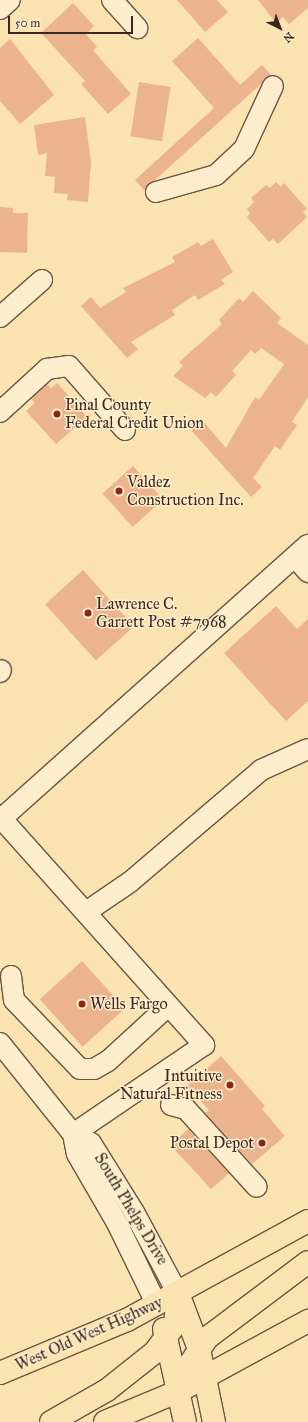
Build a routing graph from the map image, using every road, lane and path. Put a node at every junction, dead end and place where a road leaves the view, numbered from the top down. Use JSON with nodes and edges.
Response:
{"nodes":[{"id":1,"x":10,"y":0,"type":"edge"},
{"id":2,"x":112,"y":0,"type":"edge"},
{"id":3,"x":0,"y":9,"type":"edge"},
{"id":4,"x":137,"y":28,"type":"dead end"},
{"id":5,"x":273,"y":86,"type":"dead end"},
{"id":6,"x":156,"y":192,"type":"dead end"},
{"id":7,"x":42,"y":280,"type":"dead end"},
{"id":8,"x":0,"y":317,"type":"edge"},
{"id":9,"x":0,"y":412,"type":"edge"},
{"id":10,"x":125,"y":430,"type":"dead end"},
{"id":11,"x":302,"y":551,"type":"edge"},
{"id":12,"x":308,"y":572,"type":"edge"},
{"id":13,"x":308,"y":749,"type":"edge"},
{"id":14,"x":1,"y":819,"type":"edge"},
{"id":15,"x":86,"y":912,"type":"junction"},
{"id":16,"x":11,"y":976,"type":"dead end"},
{"id":17,"x":168,"y":1006,"type":"junction"},
{"id":18,"x":0,"y":1044,"type":"edge"},
{"id":19,"x":171,"y":1105,"type":"dead end"},
{"id":20,"x":73,"y":1134,"type":"junction"},
{"id":21,"x":257,"y":1187,"type":"dead end"},
{"id":22,"x":308,"y":1221,"type":"edge"},
{"id":23,"x":308,"y":1262,"type":"edge"},
{"id":24,"x":178,"y":1294,"type":"junction"},
{"id":25,"x":157,"y":1305,"type":"junction"},
{"id":26,"x":306,"y":1326,"type":"edge"},
{"id":27,"x":166,"y":1340,"type":"junction"},
{"id":28,"x":199,"y":1349,"type":"junction"},
{"id":29,"x":0,"y":1373,"type":"edge"},
{"id":30,"x":206,"y":1378,"type":"junction"},
{"id":31,"x":179,"y":1392,"type":"junction"},
{"id":32,"x":51,"y":1422,"type":"edge"},
{"id":33,"x":105,"y":1422,"type":"edge"},
{"id":34,"x":185,"y":1422,"type":"edge"},
{"id":35,"x":214,"y":1422,"type":"edge"}],
"edges":[{"from":1,"to":3,"type":"street"},
{"from":2,"to":4,"type":"street"},
{"from":5,"to":6,"type":"street"},
{"from":7,"to":8,"type":"street"},
{"from":9,"to":10,"type":"street"},
{"from":11,"to":12,"type":"street"},
{"from":11,"to":14,"type":"street"},
{"from":13,"to":15,"type":"street"},
{"from":14,"to":15,"type":"street"},
{"from":15,"to":17,"type":"street"},
{"from":16,"to":17,"type":"street"},
{"from":17,"to":20,"type":"street"},
{"from":18,"to":20,"type":"street","name":"South Phelps Drive"},
{"from":19,"to":21,"type":"street"},
{"from":20,"to":24,"type":"street","name":"South Phelps Drive"},
{"from":20,"to":25,"type":"street","name":"South Phelps Drive"},
{"from":22,"to":24,"type":"main road","name":"West Old West Highway"},
{"from":23,"to":28,"type":"main road"},
{"from":24,"to":25,"type":"main road","name":"West Old West Highway"},
{"from":24,"to":27,"type":"main road"},
{"from":24,"to":28,"type":"main road"},
{"from":25,"to":27,"type":"main road"},
{"from":25,"to":29,"type":"main road","name":"West Old West Highway"},
{"from":26,"to":30,"type":"main road"},
{"from":27,"to":31,"type":"main road"},
{"from":27,"to":32,"type":"main road"},
{"from":28,"to":30,"type":"main road"},
{"from":28,"to":31,"type":"main road"},
{"from":30,"to":31,"type":"main road"},
{"from":30,"to":35,"type":"main road"},
{"from":31,"to":33,"type":"main road"},
{"from":31,"to":34,"type":"main road"}]}
